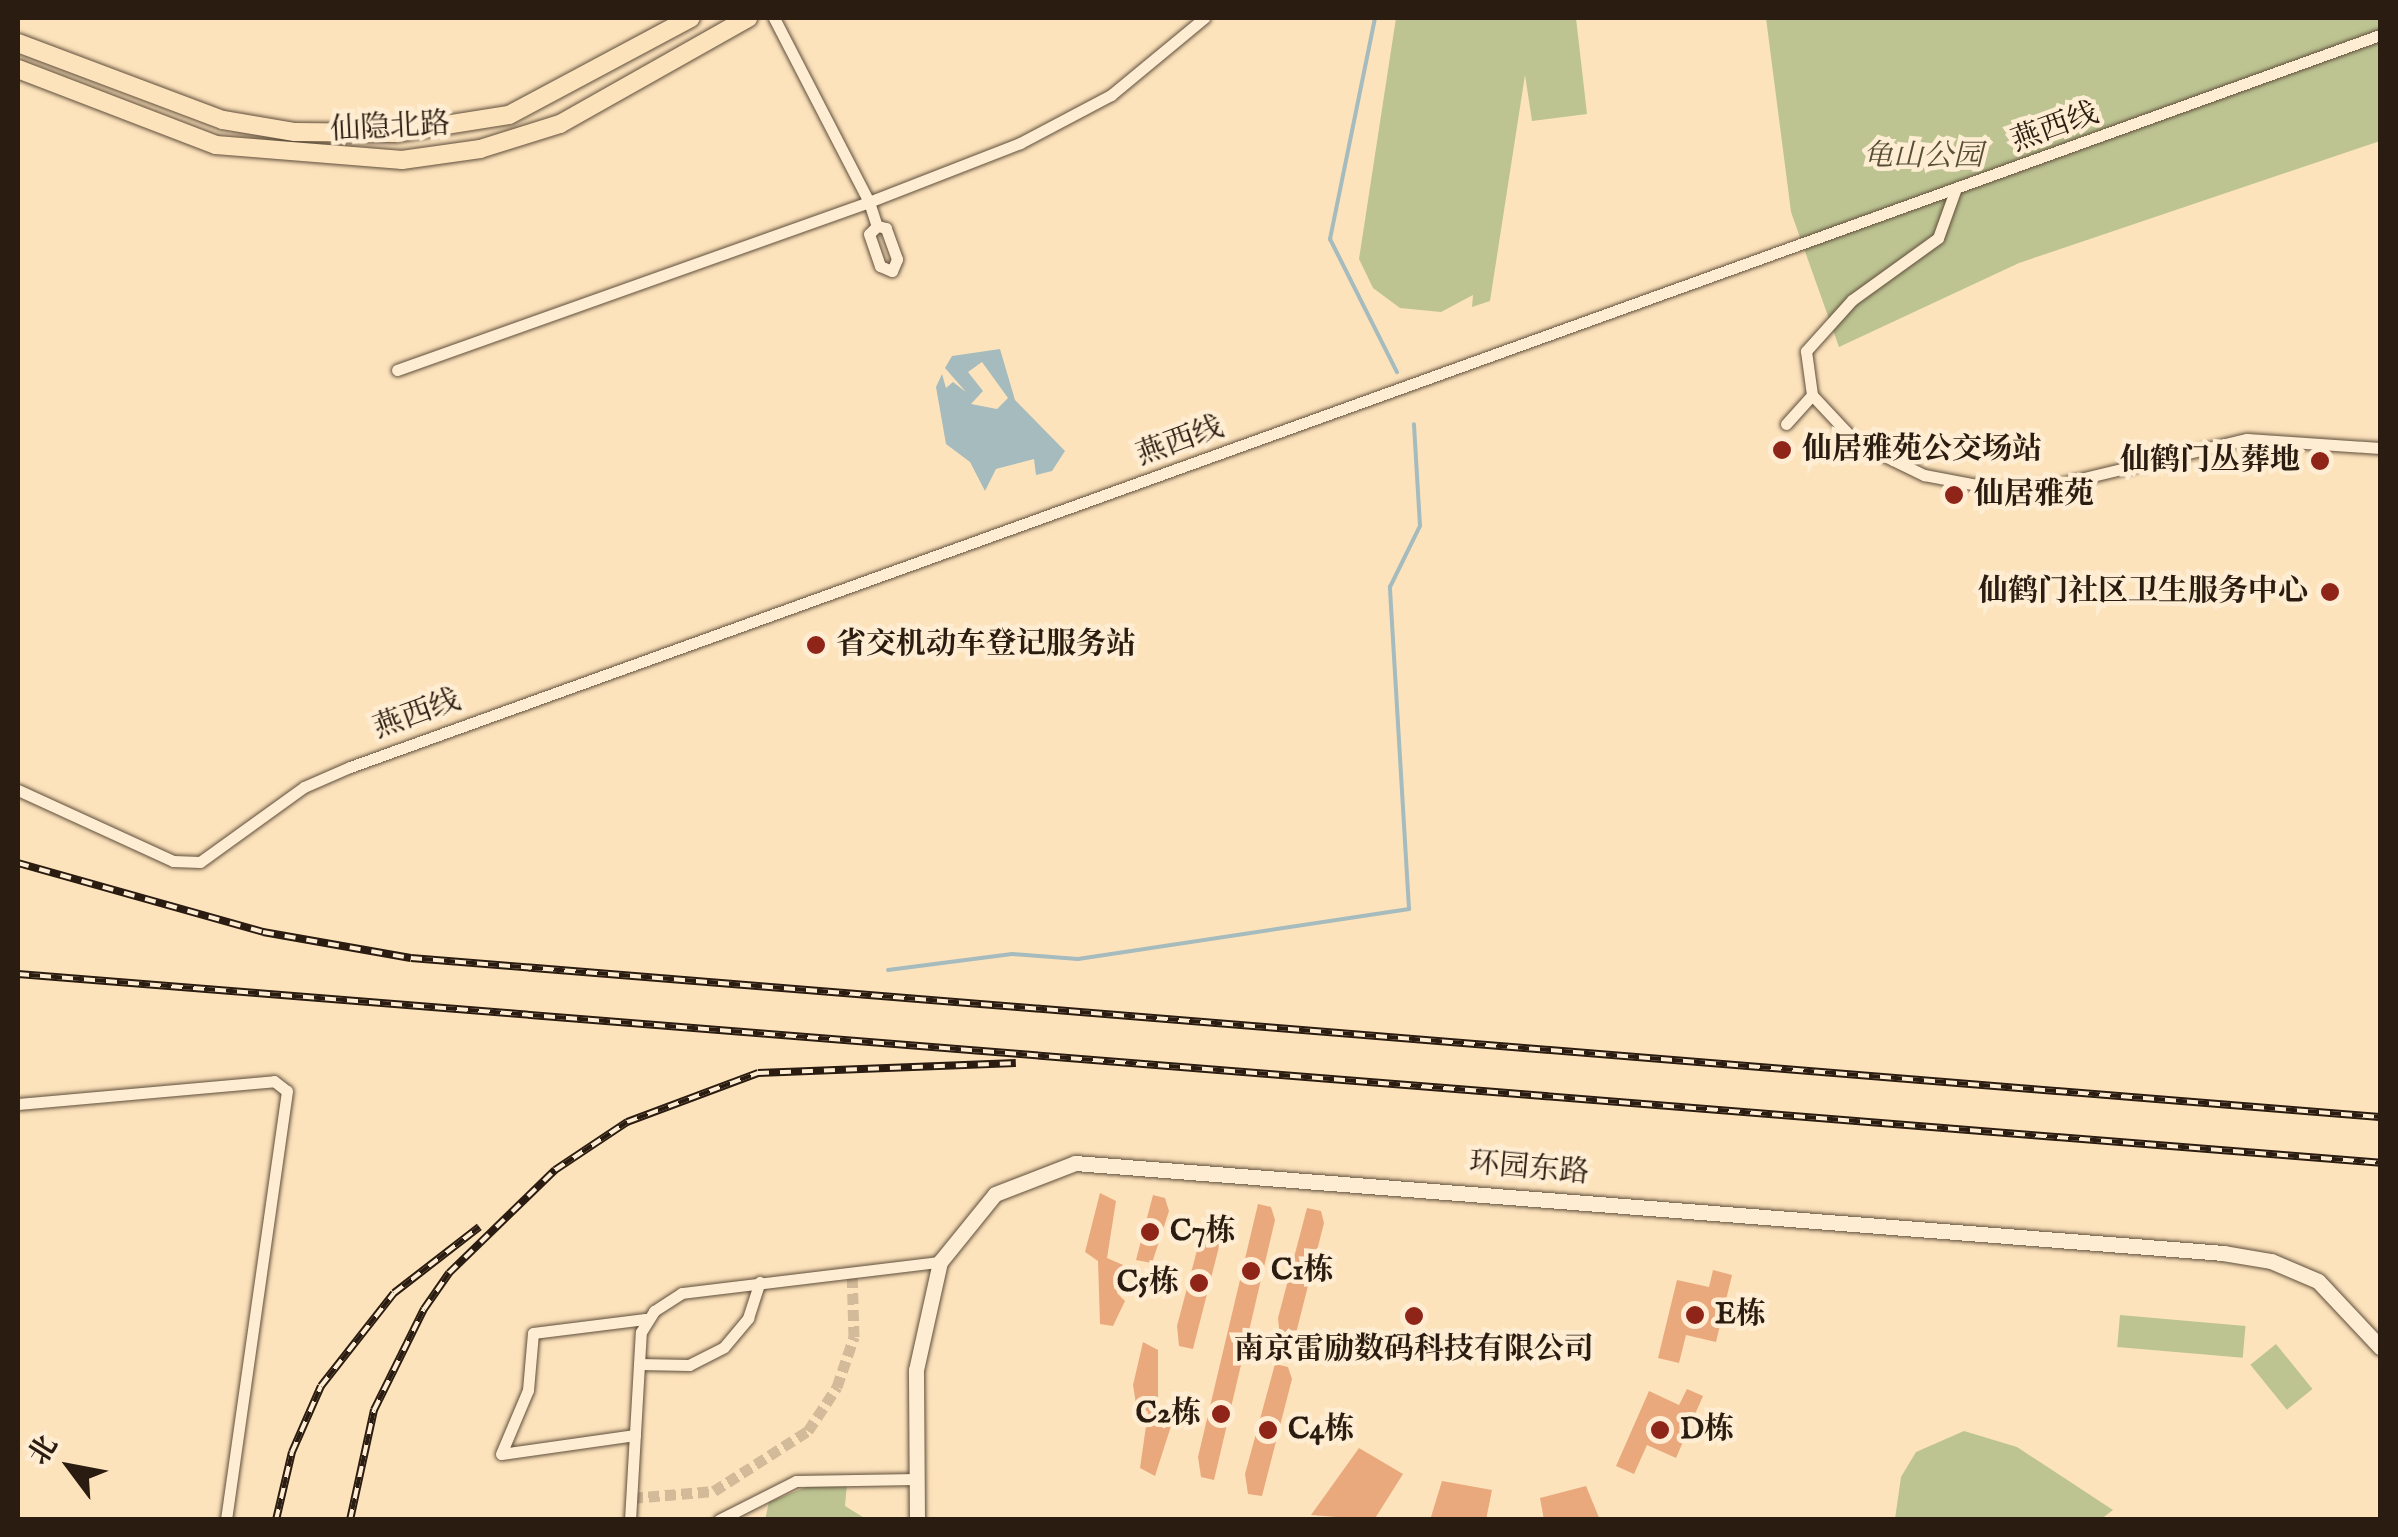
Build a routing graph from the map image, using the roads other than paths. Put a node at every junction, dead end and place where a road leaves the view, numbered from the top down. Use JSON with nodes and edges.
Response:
{"nodes":[{"id":1,"x":691,"y":18,"type":"edge"},
{"id":2,"x":748,"y":18,"type":"edge"},
{"id":3,"x":774,"y":18,"type":"edge"},
{"id":4,"x":1204,"y":18,"type":"edge"},
{"id":5,"x":2380,"y":35,"type":"edge"},
{"id":6,"x":18,"y":43,"type":"edge"},
{"id":7,"x":18,"y":69,"type":"edge"},
{"id":8,"x":1956,"y":188,"type":"junction"},
{"id":9,"x":869,"y":202,"type":"junction"},
{"id":10,"x":877,"y":226,"type":"dead end"},
{"id":11,"x":397,"y":370,"type":"dead end"},
{"id":12,"x":1812,"y":395,"type":"junction"},
{"id":13,"x":1786,"y":424,"type":"dead end"},
{"id":14,"x":2380,"y":448,"type":"edge"},
{"id":15,"x":18,"y":790,"type":"edge"},
{"id":16,"x":18,"y":1104,"type":"edge"},
{"id":17,"x":940,"y":1262,"type":"junction"},
{"id":18,"x":760,"y":1282,"type":"junction"},
{"id":19,"x":645,"y":1319,"type":"junction"},
{"id":20,"x":2380,"y":1347,"type":"edge"},
{"id":21,"x":639,"y":1364,"type":"junction"},
{"id":22,"x":635,"y":1435,"type":"junction"},
{"id":23,"x":916,"y":1479,"type":"junction"},
{"id":24,"x":226,"y":1520,"type":"edge"},
{"id":25,"x":630,"y":1520,"type":"edge"},
{"id":26,"x":719,"y":1520,"type":"edge"},
{"id":27,"x":917,"y":1520,"type":"edge"}],
"edges":[{"from":1,"to":6,"type":"main road","name":"仙隐北路"},
{"from":2,"to":7,"type":"main road","name":"仙隐北路"},
{"from":3,"to":9,"type":"street"},
{"from":4,"to":9,"type":"street"},
{"from":5,"to":8,"type":"street","name":"燕西线"},
{"from":8,"to":12,"type":"street"},
{"from":8,"to":15,"type":"street","name":"燕西线"},
{"from":9,"to":10,"type":"street"},
{"from":9,"to":11,"type":"street"},
{"from":12,"to":13,"type":"street"},
{"from":12,"to":14,"type":"street"},
{"from":16,"to":24,"type":"street"},
{"from":17,"to":18,"type":"street"},
{"from":17,"to":20,"type":"street","name":"环园东路"},
{"from":17,"to":23,"type":"street","name":"环园东路"},
{"from":18,"to":19,"type":"street"},
{"from":18,"to":21,"type":"street"},
{"from":19,"to":21,"type":"street"},
{"from":19,"to":22,"type":"street"},
{"from":21,"to":22,"type":"street"},
{"from":22,"to":25,"type":"street"},
{"from":23,"to":26,"type":"street"},
{"from":23,"to":27,"type":"street","name":"环园东路"}]}
